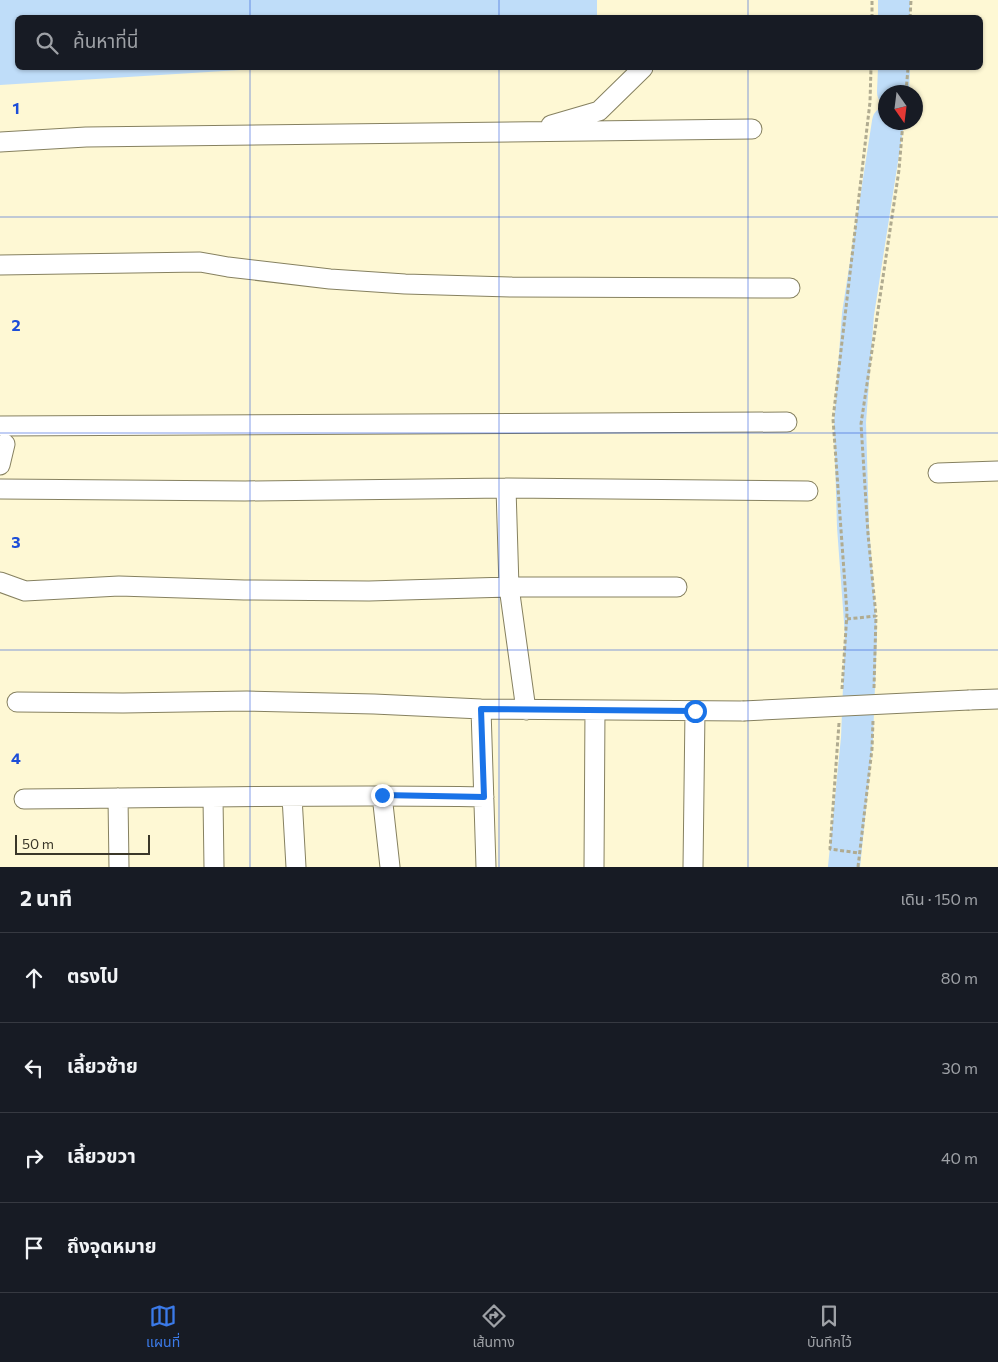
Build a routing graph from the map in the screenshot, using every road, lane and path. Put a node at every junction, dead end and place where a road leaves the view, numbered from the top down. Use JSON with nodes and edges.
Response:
{"nodes":[{"id":1,"x":872,"y":0,"type":"edge"},
{"id":2,"x":911,"y":0,"type":"edge"},
{"id":3,"x":872,"y":15,"type":"edge"},
{"id":4,"x":910,"y":15,"type":"edge"},
{"id":5,"x":641,"y":70,"type":"edge"},
{"id":6,"x":871,"y":70,"type":"edge"},
{"id":7,"x":908,"y":70,"type":"edge"},
{"id":8,"x":907,"y":85,"type":"edge"},
{"id":9,"x":752,"y":129,"type":"dead end"},
{"id":10,"x":902,"y":130,"type":"edge"},
{"id":11,"x":529,"y":132,"type":"junction"},
{"id":12,"x":0,"y":142,"type":"edge"},
{"id":13,"x":0,"y":265,"type":"edge"},
{"id":14,"x":790,"y":288,"type":"dead end"},
{"id":15,"x":787,"y":422,"type":"dead end"},
{"id":16,"x":0,"y":426,"type":"edge"},
{"id":17,"x":4,"y":444,"type":"dead end"},
{"id":18,"x":0,"y":465,"type":"edge"},
{"id":19,"x":998,"y":471,"type":"edge"},
{"id":20,"x":938,"y":473,"type":"dead end"},
{"id":21,"x":506,"y":488,"type":"junction"},
{"id":22,"x":0,"y":489,"type":"edge"},
{"id":23,"x":808,"y":491,"type":"dead end"},
{"id":24,"x":0,"y":582,"type":"edge"},
{"id":25,"x":509,"y":587,"type":"junction"},
{"id":26,"x":677,"y":587,"type":"dead end"},
{"id":27,"x":876,"y":616,"type":"junction"},
{"id":28,"x":847,"y":619,"type":"junction"},
{"id":29,"x":874,"y":692,"type":"dead end"},
{"id":30,"x":842,"y":696,"type":"dead end"},
{"id":31,"x":998,"y":699,"type":"edge"},
{"id":32,"x":17,"y":702,"type":"dead end"},
{"id":33,"x":481,"y":709,"type":"junction"},
{"id":34,"x":526,"y":710,"type":"junction"},
{"id":35,"x":595,"y":710,"type":"junction"},
{"id":36,"x":695,"y":711,"type":"junction"},
{"id":37,"x":840,"y":715,"type":"dead end"},
{"id":38,"x":873,"y":720,"type":"dead end"},
{"id":39,"x":382,"y":795,"type":"junction"},
{"id":40,"x":292,"y":797,"type":"junction"},
{"id":41,"x":484,"y":797,"type":"junction"},
{"id":42,"x":118,"y":798,"type":"junction"},
{"id":43,"x":213,"y":798,"type":"junction"},
{"id":44,"x":24,"y":799,"type":"dead end"},
{"id":45,"x":859,"y":853,"type":"junction"},
{"id":46,"x":120,"y":867,"type":"edge"},
{"id":47,"x":214,"y":867,"type":"edge"},
{"id":48,"x":296,"y":867,"type":"edge"},
{"id":49,"x":390,"y":867,"type":"edge"},
{"id":50,"x":486,"y":867,"type":"edge"},
{"id":51,"x":594,"y":867,"type":"edge"},
{"id":52,"x":693,"y":867,"type":"edge"},
{"id":53,"x":858,"y":867,"type":"edge"}],
"edges":[{"from":1,"to":3,"type":"path"},
{"from":2,"to":4,"type":"path"},
{"from":5,"to":11,"type":"street"},
{"from":6,"to":28,"type":"path"},
{"from":7,"to":8,"type":"path"},
{"from":9,"to":11,"type":"street"},
{"from":10,"to":27,"type":"path"},
{"from":11,"to":12,"type":"street"},
{"from":13,"to":14,"type":"street"},
{"from":15,"to":16,"type":"street"},
{"from":17,"to":18,"type":"street"},
{"from":19,"to":20,"type":"street"},
{"from":21,"to":22,"type":"street"},
{"from":21,"to":23,"type":"street"},
{"from":21,"to":25,"type":"street"},
{"from":24,"to":25,"type":"street"},
{"from":25,"to":26,"type":"street"},
{"from":25,"to":34,"type":"street"},
{"from":27,"to":28,"type":"path"},
{"from":27,"to":29,"type":"path"},
{"from":28,"to":30,"type":"path"},
{"from":31,"to":36,"type":"street","bridge":true},
{"from":32,"to":33,"type":"street"},
{"from":33,"to":34,"type":"street"},
{"from":33,"to":41,"type":"street"},
{"from":34,"to":35,"type":"street"},
{"from":35,"to":36,"type":"street"},
{"from":35,"to":51,"type":"street"},
{"from":36,"to":52,"type":"street"},
{"from":37,"to":45,"type":"path"},
{"from":38,"to":45,"type":"path"},
{"from":39,"to":40,"type":"street"},
{"from":39,"to":41,"type":"street"},
{"from":39,"to":49,"type":"street"},
{"from":40,"to":43,"type":"street"},
{"from":40,"to":48,"type":"street"},
{"from":41,"to":50,"type":"street"},
{"from":42,"to":43,"type":"street"},
{"from":42,"to":44,"type":"street"},
{"from":42,"to":46,"type":"street"},
{"from":43,"to":47,"type":"street"},
{"from":45,"to":53,"type":"path"}]}
